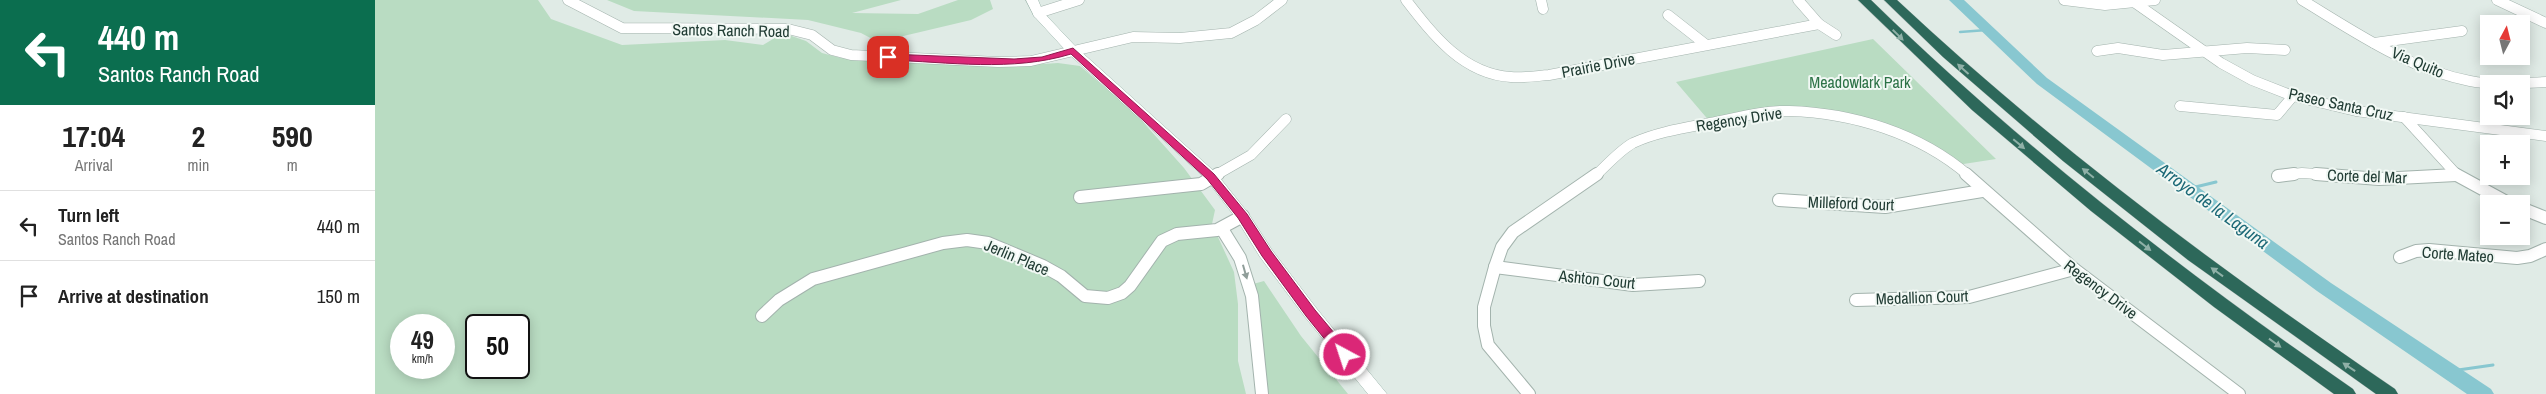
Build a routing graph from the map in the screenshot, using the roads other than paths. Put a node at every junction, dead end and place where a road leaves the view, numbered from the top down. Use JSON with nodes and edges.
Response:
{"nodes":[{"id":1,"x":568,"y":0,"type":"edge"},
{"id":2,"x":1079,"y":0,"type":"edge"},
{"id":3,"x":1282,"y":0,"type":"edge"},
{"id":4,"x":1406,"y":0,"type":"edge"},
{"id":5,"x":1798,"y":0,"type":"edge"},
{"id":6,"x":1864,"y":0,"type":"edge"},
{"id":7,"x":1890,"y":0,"type":"edge"},
{"id":8,"x":2064,"y":0,"type":"edge"},
{"id":9,"x":2155,"y":0,"type":"edge"},
{"id":10,"x":2302,"y":0,"type":"edge"},
{"id":11,"x":2497,"y":0,"type":"edge"},
{"id":12,"x":2132,"y":1,"type":"edge"},
{"id":13,"x":1035,"y":6,"type":"edge"},
{"id":14,"x":1668,"y":15,"type":"dead end"},
{"id":15,"x":2546,"y":22,"type":"edge"},
{"id":16,"x":1819,"y":24,"type":"junction"},
{"id":17,"x":2462,"y":32,"type":"dead end"},
{"id":18,"x":1836,"y":34,"type":"dead end"},
{"id":19,"x":2374,"y":42,"type":"junction"},
{"id":20,"x":1705,"y":44,"type":"junction"},
{"id":21,"x":2285,"y":50,"type":"dead end"},
{"id":22,"x":1073,"y":51,"type":"junction"},
{"id":23,"x":2097,"y":51,"type":"dead end"},
{"id":24,"x":2205,"y":52,"type":"junction"},
{"id":25,"x":2546,"y":82,"type":"edge"},
{"id":26,"x":2293,"y":96,"type":"junction"},
{"id":27,"x":2180,"y":106,"type":"dead end"},
{"id":28,"x":2404,"y":117,"type":"junction"},
{"id":29,"x":1286,"y":119,"type":"dead end"},
{"id":30,"x":2544,"y":138,"type":"edge"},
{"id":31,"x":2456,"y":175,"type":"junction"},
{"id":32,"x":1211,"y":176,"type":"junction"},
{"id":33,"x":2278,"y":176,"type":"dead end"},
{"id":34,"x":1982,"y":191,"type":"junction"},
{"id":35,"x":2493,"y":195,"type":"edge"},
{"id":36,"x":1080,"y":197,"type":"dead end"},
{"id":37,"x":1779,"y":200,"type":"dead end"},
{"id":38,"x":2530,"y":212,"type":"edge"},
{"id":39,"x":1243,"y":216,"type":"junction"},
{"id":40,"x":2546,"y":218,"type":"edge"},
{"id":41,"x":1222,"y":229,"type":"junction"},
{"id":42,"x":2546,"y":249,"type":"edge"},
{"id":43,"x":1266,"y":253,"type":"junction"},
{"id":44,"x":2401,"y":257,"type":"dead end"},
{"id":45,"x":1495,"y":267,"type":"junction"},
{"id":46,"x":2074,"y":269,"type":"junction"},
{"id":47,"x":1699,"y":281,"type":"dead end"},
{"id":48,"x":1856,"y":300,"type":"dead end"},
{"id":49,"x":762,"y":316,"type":"dead end"},
{"id":50,"x":1262,"y":394,"type":"edge"},
{"id":51,"x":1365,"y":394,"type":"edge"},
{"id":52,"x":1378,"y":394,"type":"edge"},
{"id":53,"x":1529,"y":394,"type":"edge"},
{"id":54,"x":2239,"y":394,"type":"edge"},
{"id":55,"x":2347,"y":394,"type":"edge"},
{"id":56,"x":2389,"y":394,"type":"edge"}],
"edges":[{"from":1,"to":22,"type":"street","name":"Santos Ranch Road"},
{"from":2,"to":13,"type":"street"},
{"from":3,"to":22,"type":"street","name":"Santos Ranch Road"},
{"from":4,"to":20,"type":"street","name":"Prairie Drive"},
{"from":5,"to":16,"type":"street"},
{"from":6,"to":55,"type":"highway","one_way":true},
{"from":56,"to":7,"type":"highway","one_way":true},
{"from":8,"to":12,"type":"street"},
{"from":9,"to":12,"type":"street"},
{"from":10,"to":19,"type":"street","name":"Via Quito"},
{"from":11,"to":15,"type":"street"},
{"from":12,"to":24,"type":"street","name":"Paseo Santa Cruz"},
{"from":13,"to":22,"type":"main road"},
{"from":14,"to":20,"type":"street"},
{"from":16,"to":18,"type":"street"},
{"from":16,"to":20,"type":"street","name":"Prairie Drive"},
{"from":17,"to":19,"type":"street"},
{"from":19,"to":25,"type":"street","name":"Via Quito"},
{"from":21,"to":24,"type":"street"},
{"from":22,"to":32,"type":"main road"},
{"from":23,"to":24,"type":"street"},
{"from":24,"to":26,"type":"street","name":"Paseo Santa Cruz"},
{"from":26,"to":27,"type":"street"},
{"from":26,"to":28,"type":"street","name":"Paseo Santa Cruz"},
{"from":28,"to":30,"type":"street","name":"Paseo Santa Cruz"},
{"from":28,"to":31,"type":"street"},
{"from":29,"to":32,"type":"street"},
{"from":31,"to":33,"type":"street","name":"Corte del Mar"},
{"from":31,"to":35,"type":"street"},
{"from":32,"to":36,"type":"street"},
{"from":32,"to":39,"type":"main road"},
{"from":34,"to":37,"type":"street","name":"Milleford Court"},
{"from":34,"to":45,"type":"street","name":"Regency Drive"},
{"from":34,"to":46,"type":"street","name":"Regency Drive"},
{"from":38,"to":40,"type":"street"},
{"from":39,"to":41,"type":"street"},
{"from":39,"to":43,"type":"main road"},
{"from":41,"to":49,"type":"street","name":"Jerlin Place"},
{"from":41,"to":50,"type":"street","one_way":true},
{"from":42,"to":44,"type":"street","name":"Corte Mateo"},
{"from":43,"to":51,"type":"main road"},
{"from":43,"to":52,"type":"main road"},
{"from":45,"to":47,"type":"street","name":"Ashton Court"},
{"from":45,"to":53,"type":"street","name":"Regency Drive"},
{"from":46,"to":48,"type":"street","name":"Medallion Court"},
{"from":46,"to":54,"type":"street","name":"Regency Drive"}]}
